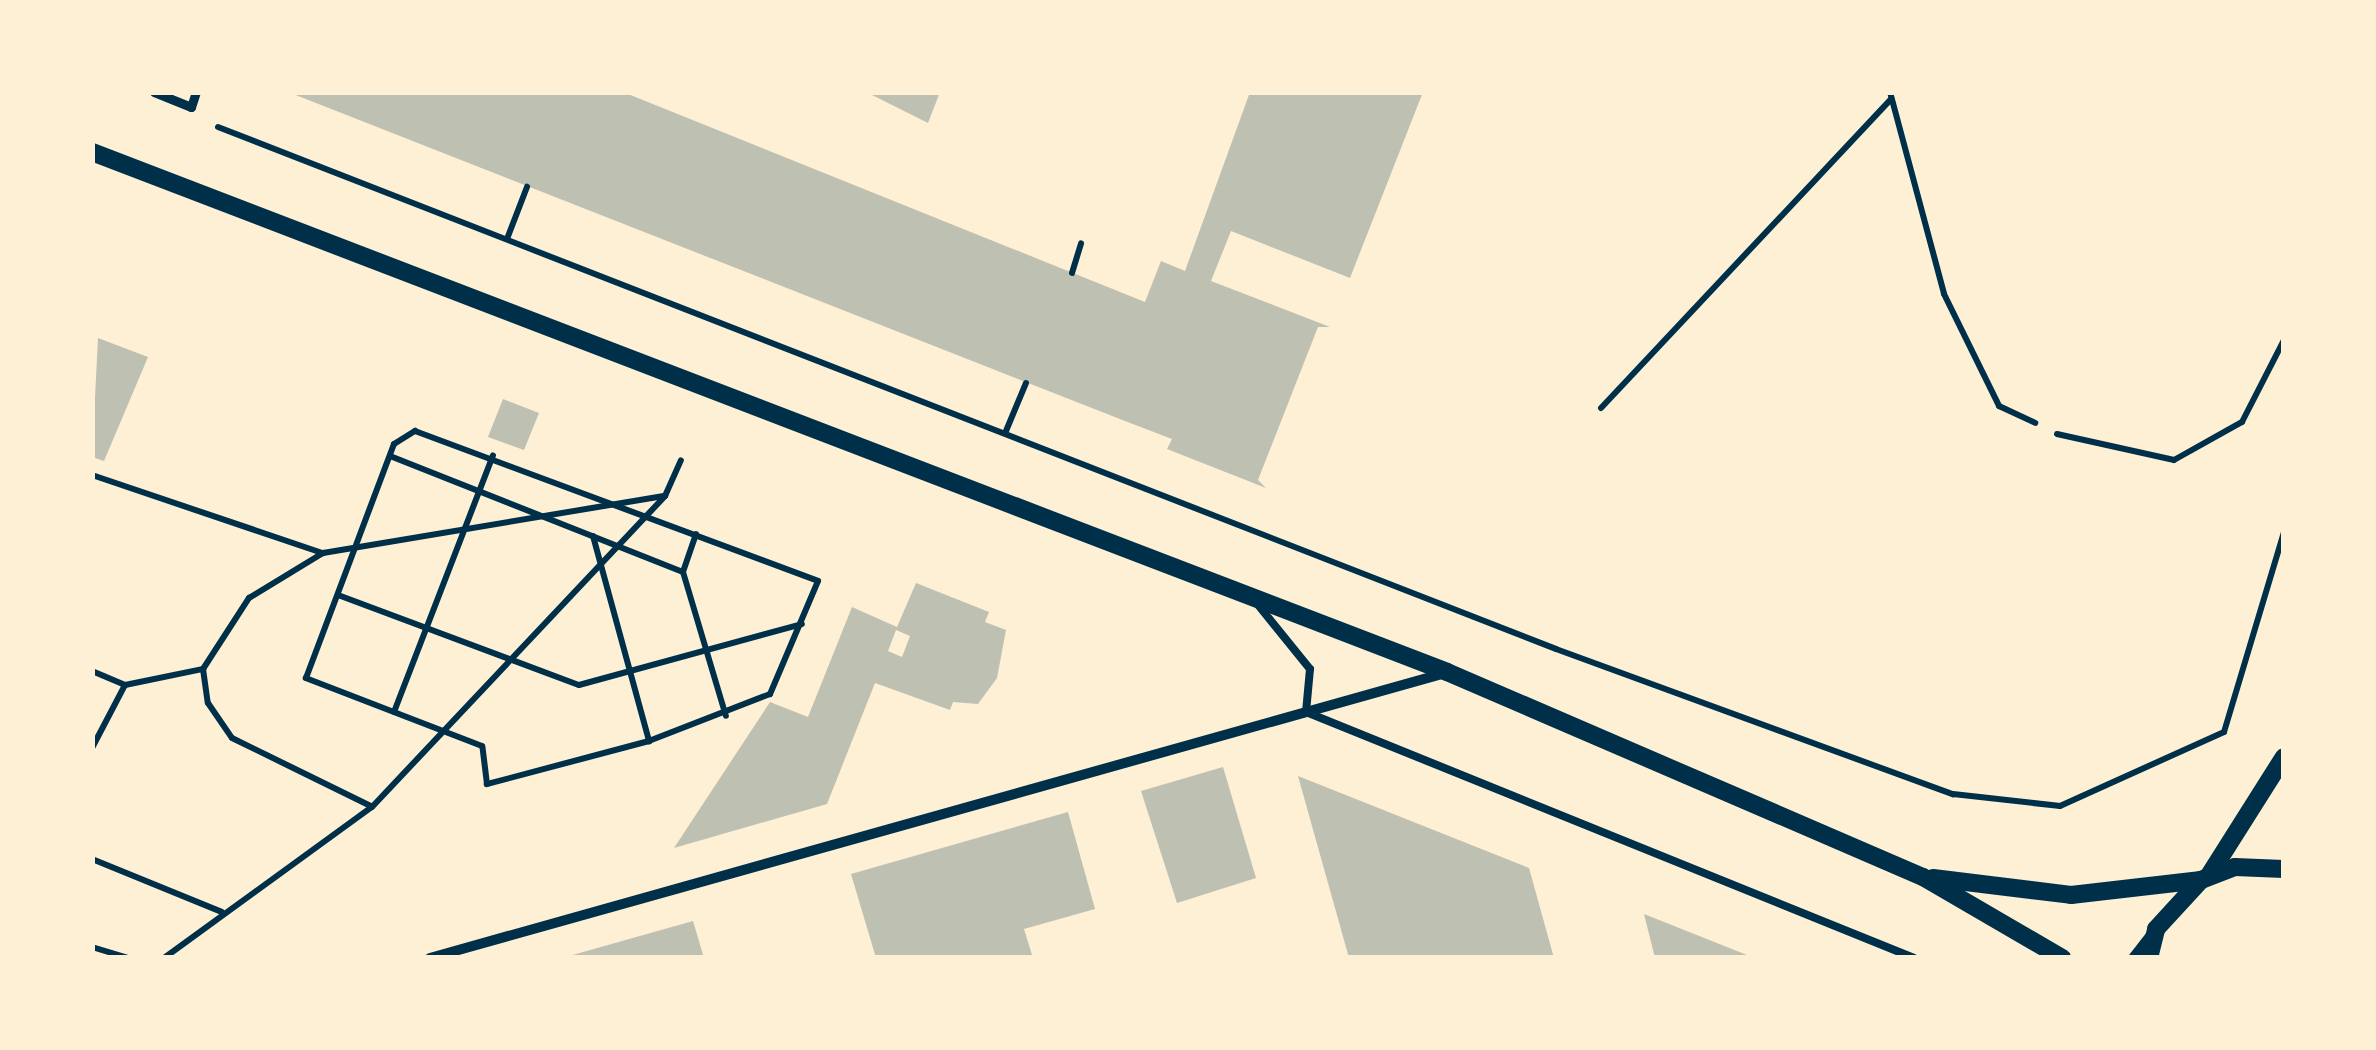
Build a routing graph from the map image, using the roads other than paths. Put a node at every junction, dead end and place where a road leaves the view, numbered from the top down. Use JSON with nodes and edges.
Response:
{"nodes":[{"id":1,"x":154,"y":92,"type":"edge"},
{"id":2,"x":196,"y":92,"type":"edge"},
{"id":3,"x":92,"y":152,"type":"edge"},
{"id":4,"x":1248,"y":597,"type":"junction"},
{"id":5,"x":1447,"y":672,"type":"junction"},
{"id":6,"x":1306,"y":712,"type":"junction"},
{"id":7,"x":2284,"y":757,"type":"edge"},
{"id":8,"x":2284,"y":869,"type":"edge"},
{"id":9,"x":1923,"y":877,"type":"junction"},
{"id":10,"x":2204,"y":878,"type":"junction"},
{"id":11,"x":2156,"y":930,"type":"junction"},
{"id":12,"x":430,"y":958,"type":"edge"},
{"id":13,"x":1914,"y":958,"type":"edge"},
{"id":14,"x":2062,"y":958,"type":"edge"},
{"id":15,"x":2133,"y":958,"type":"edge"},
{"id":16,"x":2149,"y":958,"type":"edge"}],
"edges":[{"from":1,"to":2,"type":"street"},
{"from":3,"to":4,"type":"street"},
{"from":4,"to":5,"type":"street"},
{"from":4,"to":6,"type":"lane"},
{"from":5,"to":6,"type":"street"},
{"from":5,"to":9,"type":"street"},
{"from":6,"to":12,"type":"street"},
{"from":6,"to":13,"type":"lane"},
{"from":7,"to":10,"type":"street"},
{"from":8,"to":10,"type":"street"},
{"from":9,"to":10,"type":"street"},
{"from":9,"to":14,"type":"street"},
{"from":10,"to":11,"type":"street"},
{"from":11,"to":15,"type":"street"},
{"from":11,"to":16,"type":"street"}]}
